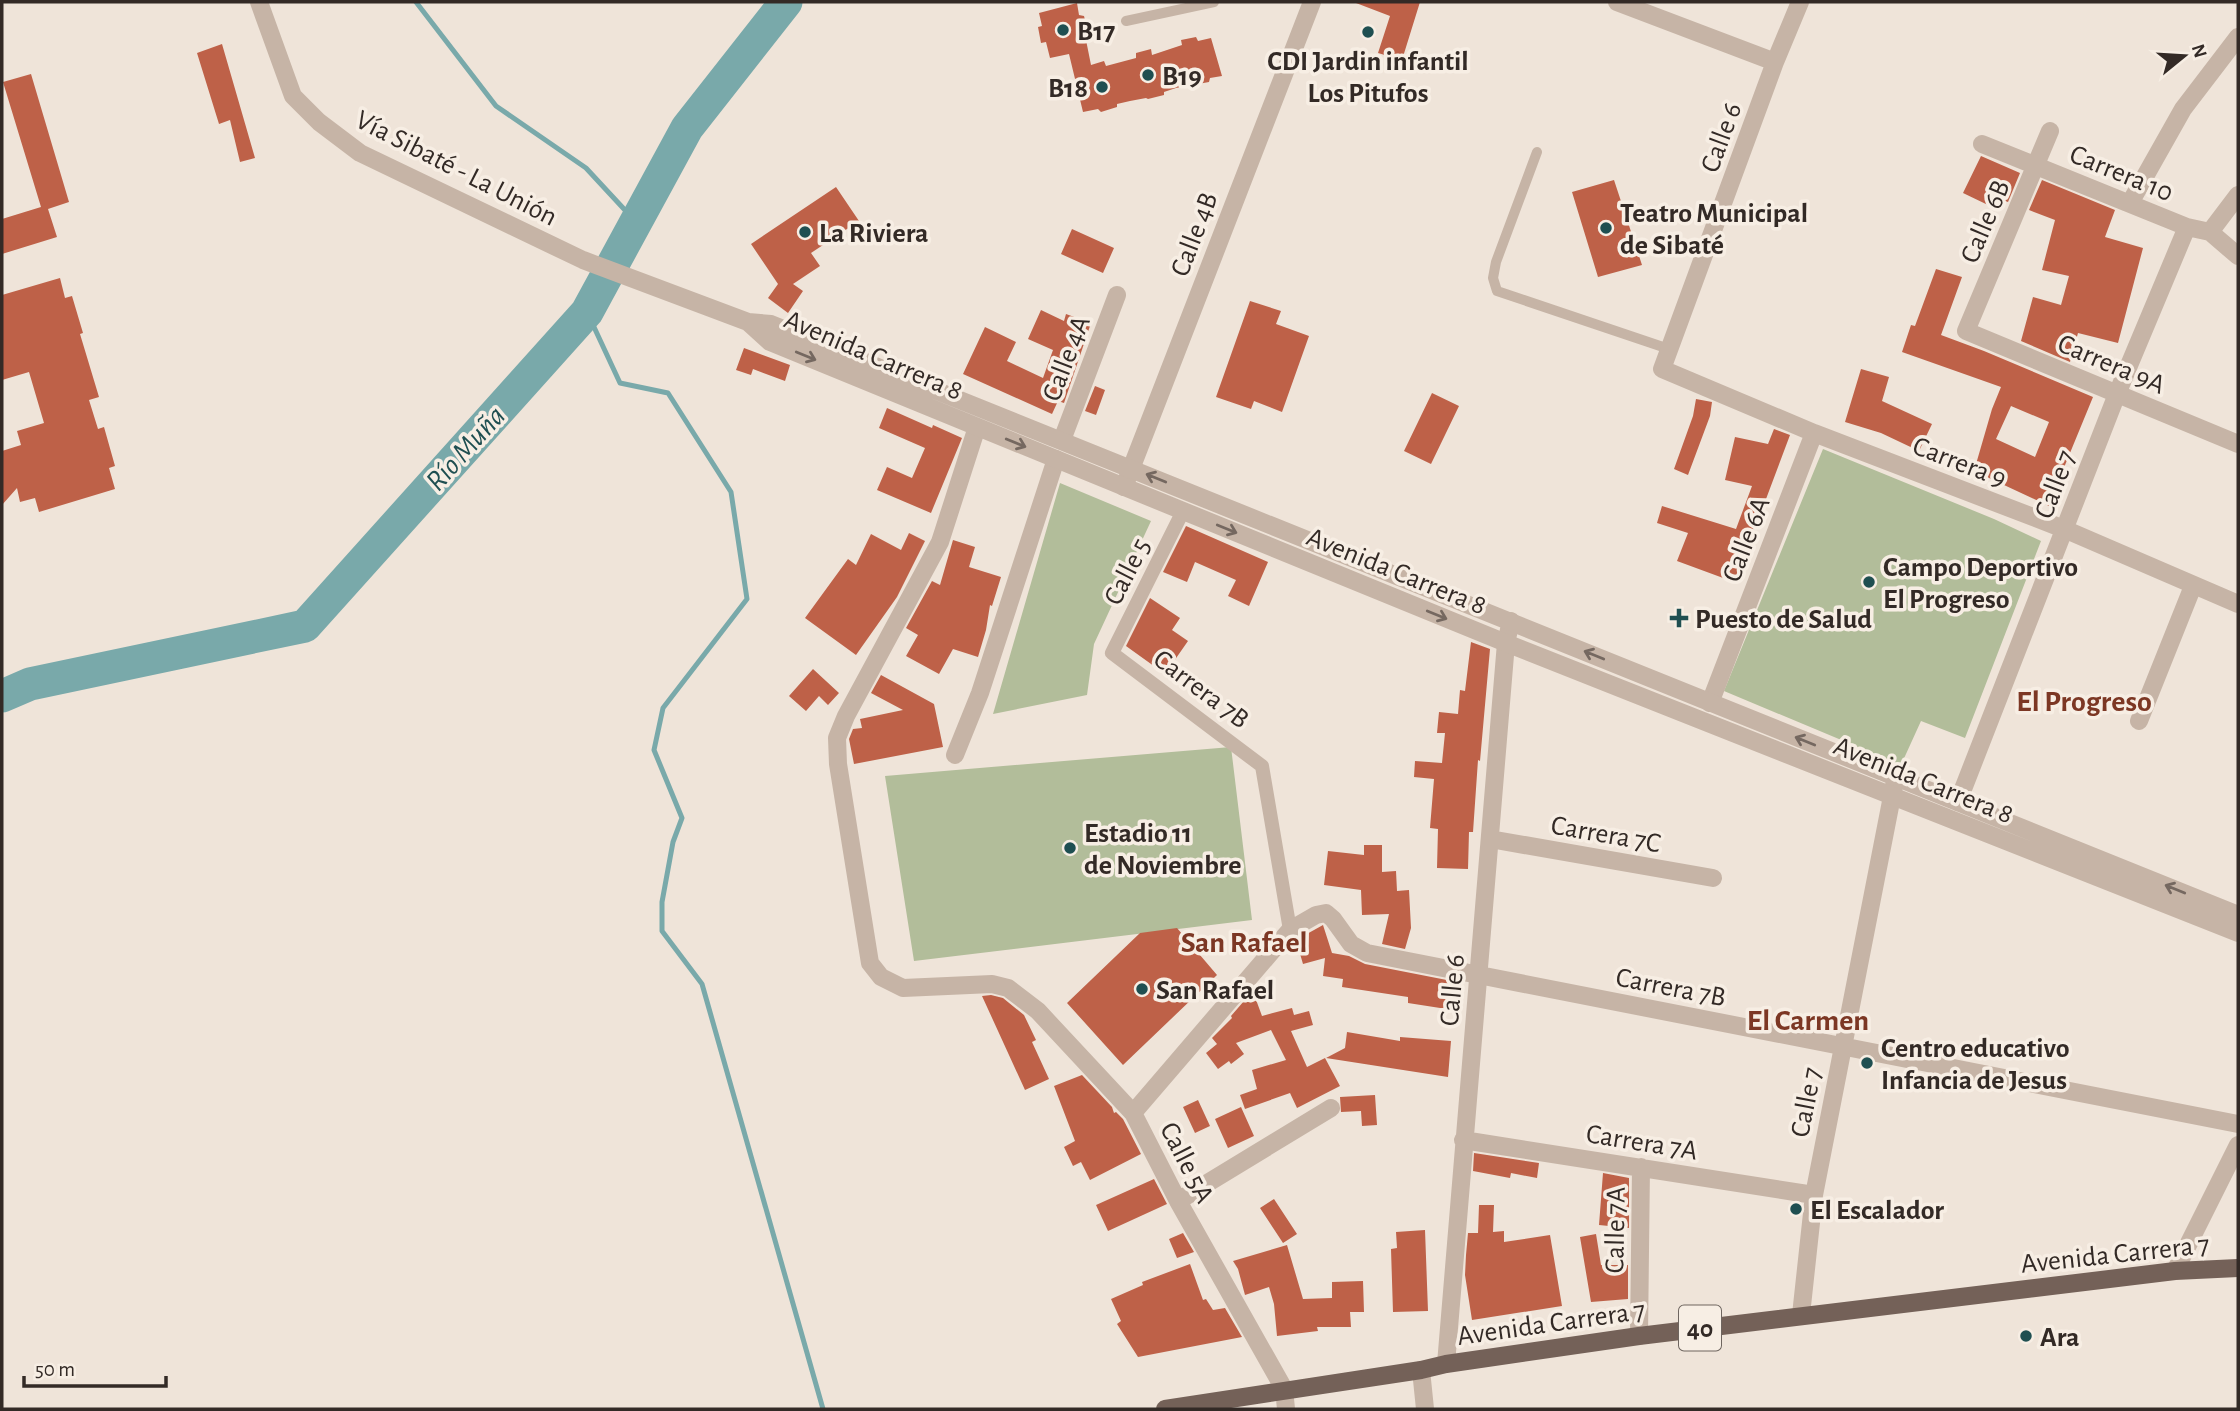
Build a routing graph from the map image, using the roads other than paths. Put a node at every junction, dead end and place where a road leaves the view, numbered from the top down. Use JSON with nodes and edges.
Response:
{"nodes":[{"id":1,"x":259,"y":2,"type":"edge"},
{"id":2,"x":1214,"y":2,"type":"edge"},
{"id":3,"x":1312,"y":2,"type":"edge"},
{"id":4,"x":1617,"y":2,"type":"edge"},
{"id":5,"x":1800,"y":2,"type":"edge"},
{"id":6,"x":1126,"y":21,"type":"dead end"},
{"id":7,"x":2238,"y":37,"type":"edge"},
{"id":8,"x":1776,"y":62,"type":"junction"},
{"id":9,"x":2050,"y":131,"type":"dead end"},
{"id":10,"x":1982,"y":144,"type":"dead end"},
{"id":11,"x":1537,"y":152,"type":"dead end"},
{"id":12,"x":2035,"y":165,"type":"junction"},
{"id":13,"x":2238,"y":195,"type":"edge"},
{"id":14,"x":2130,"y":203,"type":"junction"},
{"id":15,"x":2187,"y":226,"type":"junction"},
{"id":16,"x":2210,"y":232,"type":"junction"},
{"id":17,"x":2238,"y":256,"type":"edge"},
{"id":18,"x":1118,"y":295,"type":"dead end"},
{"id":19,"x":748,"y":322,"type":"junction"},
{"id":20,"x":1966,"y":331,"type":"joint"},
{"id":21,"x":1670,"y":349,"type":"junction"},
{"id":22,"x":1662,"y":369,"type":"joint"},
{"id":23,"x":2118,"y":394,"type":"junction"},
{"id":24,"x":976,"y":427,"type":"junction"},
{"id":25,"x":1814,"y":433,"type":"junction"},
{"id":26,"x":1062,"y":440,"type":"junction"},
{"id":27,"x":2238,"y":444,"type":"edge"},
{"id":28,"x":1056,"y":459,"type":"junction"},
{"id":29,"x":1130,"y":468,"type":"junction"},
{"id":30,"x":1124,"y":486,"type":"junction"},
{"id":31,"x":1183,"y":511,"type":"junction"},
{"id":32,"x":2064,"y":529,"type":"junction"},
{"id":33,"x":2193,"y":586,"type":"junction"},
{"id":34,"x":2238,"y":604,"type":"edge"},
{"id":35,"x":1511,"y":621,"type":"junction"},
{"id":36,"x":1506,"y":643,"type":"junction"},
{"id":37,"x":1112,"y":653,"type":"joint"},
{"id":38,"x":1710,"y":703,"type":"junction"},
{"id":39,"x":2139,"y":722,"type":"dead end"},
{"id":40,"x":955,"y":755,"type":"dead end"},
{"id":41,"x":1893,"y":786,"type":"junction"},
{"id":42,"x":1958,"y":802,"type":"junction"},
{"id":43,"x":1490,"y":839,"type":"junction"},
{"id":44,"x":1713,"y":878,"type":"dead end"},
{"id":45,"x":2238,"y":915,"type":"edge"},
{"id":46,"x":1290,"y":930,"type":"junction"},
{"id":47,"x":2238,"y":933,"type":"edge"},
{"id":48,"x":1479,"y":974,"type":"junction"},
{"id":49,"x":1842,"y":1047,"type":"junction"},
{"id":50,"x":1331,"y":1108,"type":"dead end"},
{"id":51,"x":1133,"y":1113,"type":"junction"},
{"id":52,"x":2238,"y":1124,"type":"edge"},
{"id":53,"x":1463,"y":1140,"type":"junction"},
{"id":54,"x":2238,"y":1145,"type":"edge"},
{"id":55,"x":1641,"y":1167,"type":"junction"},
{"id":56,"x":1814,"y":1195,"type":"junction"},
{"id":57,"x":1178,"y":1201,"type":"junction"},
{"id":58,"x":2238,"y":1268,"type":"edge"},
{"id":59,"x":2175,"y":1271,"type":"junction"},
{"id":60,"x":1801,"y":1315,"type":"junction"},
{"id":61,"x":1639,"y":1336,"type":"junction"},
{"id":62,"x":1446,"y":1364,"type":"junction"},
{"id":63,"x":1421,"y":1370,"type":"junction"},
{"id":64,"x":1284,"y":1390,"type":"junction"},
{"id":65,"x":1165,"y":1409,"type":"edge"},
{"id":66,"x":1286,"y":1409,"type":"edge"},
{"id":67,"x":1425,"y":1409,"type":"edge"}],
"edges":[{"from":1,"to":19,"type":"street","name":"Vía Sibaté - La Unión"},
{"from":2,"to":6,"type":"lane"},
{"from":3,"to":29,"type":"street","name":"Calle 4B"},
{"from":4,"to":8,"type":"street"},
{"from":5,"to":8,"type":"street","name":"Calle 6"},
{"from":7,"to":14,"type":"street"},
{"from":8,"to":21,"type":"street","name":"Calle 6"},
{"from":9,"to":12,"type":"street","name":"Calle 6B"},
{"from":10,"to":12,"type":"street","name":"Carrera 10"},
{"from":11,"to":21,"type":"lane"},
{"from":12,"to":14,"type":"street","name":"Carrera 10"},
{"from":12,"to":20,"type":"street","name":"Calle 6B"},
{"from":13,"to":16,"type":"street"},
{"from":14,"to":15,"type":"street","name":"Carrera 10"},
{"from":15,"to":16,"type":"street","name":"Carrera 10"},
{"from":15,"to":23,"type":"street","name":"Calle 7"},
{"from":16,"to":17,"type":"street","name":"Carrera 10"},
{"from":18,"to":26,"type":"street","name":"Calle 4A"},
{"from":19,"to":24,"type":"street","name":"Avenida Carrera 8","one_way":true},
{"from":19,"to":26,"type":"street","name":"Avenida Carrera 8"},
{"from":20,"to":23,"type":"street","name":"Carrera 9A"},
{"from":21,"to":22,"type":"street","name":"Calle 6"},
{"from":22,"to":25,"type":"street","name":"Carrera 9"},
{"from":23,"to":27,"type":"street","name":"Carrera 9A"},
{"from":23,"to":32,"type":"street","name":"Calle 7"},
{"from":24,"to":28,"type":"street","name":"Avenida Carrera 8","one_way":true},
{"from":24,"to":51,"type":"street","name":"Calle 5A"},
{"from":25,"to":32,"type":"street","name":"Carrera 9"},
{"from":25,"to":38,"type":"street","name":"Calle 6A"},
{"from":26,"to":29,"type":"street","name":"Avenida Carrera 8"},
{"from":28,"to":30,"type":"street","name":"Avenida Carrera 8"},
{"from":28,"to":40,"type":"street"},
{"from":29,"to":30,"type":"street","name":"Calle 4B"},
{"from":35,"to":29,"type":"street","name":"Avenida Carrera 8","one_way":true},
{"from":30,"to":31,"type":"street","name":"Avenida Carrera 8"},
{"from":31,"to":36,"type":"street","name":"Avenida Carrera 8","one_way":true},
{"from":31,"to":37,"type":"street","name":"Calle 5"},
{"from":32,"to":33,"type":"street","name":"Carrera 9"},
{"from":32,"to":42,"type":"street","name":"Calle 7"},
{"from":33,"to":34,"type":"street","name":"Carrera 9"},
{"from":33,"to":39,"type":"street"},
{"from":35,"to":36,"type":"street","name":"Calle 6"},
{"from":38,"to":35,"type":"street","name":"Avenida Carrera 8","one_way":true},
{"from":36,"to":41,"type":"street","name":"Avenida Carrera 8"},
{"from":36,"to":43,"type":"street","name":"Calle 6"},
{"from":37,"to":46,"type":"street","name":"Carrera 7B"},
{"from":41,"to":38,"type":"street","name":"Avenida Carrera 8","one_way":true},
{"from":41,"to":42,"type":"street","name":"Avenida Carrera 8"},
{"from":41,"to":47,"type":"street","name":"Avenida Carrera 8"},
{"from":41,"to":49,"type":"street","name":"Calle 7"},
{"from":45,"to":42,"type":"street","name":"Avenida Carrera 8","one_way":true},
{"from":43,"to":44,"type":"street","name":"Carrera 7C"},
{"from":43,"to":48,"type":"street","name":"Calle 6"},
{"from":46,"to":48,"type":"street","name":"Carrera 7B"},
{"from":46,"to":51,"type":"street"},
{"from":48,"to":49,"type":"street","name":"Carrera 7B"},
{"from":48,"to":53,"type":"street","name":"Calle 6"},
{"from":49,"to":52,"type":"street","name":"Carrera 7B"},
{"from":49,"to":56,"type":"street","name":"Calle 7"},
{"from":50,"to":57,"type":"street"},
{"from":51,"to":57,"type":"street","name":"Calle 5A"},
{"from":53,"to":55,"type":"street","name":"Carrera 7A"},
{"from":53,"to":62,"type":"street","name":"Calle 6"},
{"from":54,"to":59,"type":"street"},
{"from":55,"to":56,"type":"street","name":"Carrera 7A"},
{"from":55,"to":61,"type":"street","name":"Calle 7A"},
{"from":56,"to":60,"type":"street","name":"Calle 7"},
{"from":57,"to":64,"type":"street","name":"Calle 5A"},
{"from":58,"to":59,"type":"main road","name":"Avenida Carrera 7","number":"40"},
{"from":59,"to":60,"type":"main road","name":"Avenida Carrera 7","number":"40"},
{"from":60,"to":61,"type":"main road","name":"Avenida Carrera 7","number":"40"},
{"from":61,"to":62,"type":"main road","name":"Avenida Carrera 7","number":"40"},
{"from":62,"to":63,"type":"main road","name":"Avenida Carrera 7","number":"40"},
{"from":63,"to":64,"type":"main road","name":"Avenida Carrera 7","number":"40"},
{"from":63,"to":67,"type":"street"},
{"from":64,"to":65,"type":"main road","name":"Avenida Carrera 7","number":"40"},
{"from":64,"to":66,"type":"street"}]}
